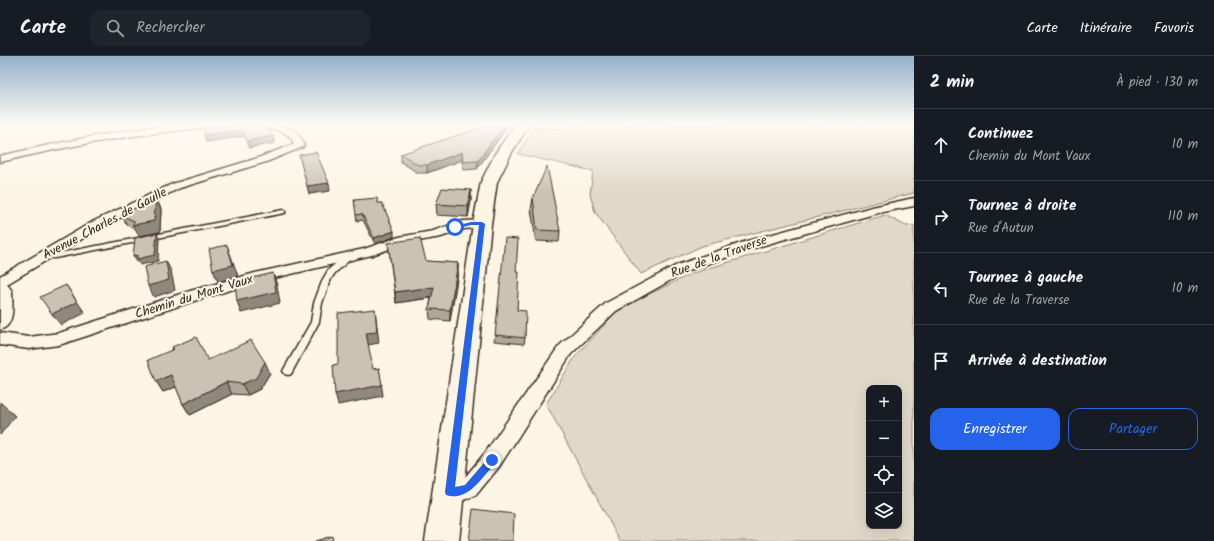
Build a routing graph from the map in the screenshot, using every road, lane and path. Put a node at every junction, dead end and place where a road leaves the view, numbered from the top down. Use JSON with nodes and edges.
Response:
{"nodes":[{"id":1,"x":47,"y":148,"type":"edge"},
{"id":2,"x":293,"y":148,"type":"edge"},
{"id":3,"x":507,"y":148,"type":"edge"},
{"id":4,"x":0,"y":159,"type":"edge"},
{"id":5,"x":914,"y":202,"type":"edge"},
{"id":6,"x":283,"y":212,"type":"dead end"},
{"id":7,"x":482,"y":224,"type":"junction"},
{"id":8,"x":46,"y":255,"type":"junction"},
{"id":9,"x":350,"y":256,"type":"junction"},
{"id":10,"x":0,"y":282,"type":"edge"},
{"id":11,"x":0,"y":286,"type":"edge"},
{"id":12,"x":0,"y":324,"type":"edge"},
{"id":13,"x":0,"y":339,"type":"edge"},
{"id":14,"x":288,"y":371,"type":"dead end"},
{"id":15,"x":450,"y":492,"type":"junction"},
{"id":16,"x":442,"y":541,"type":"edge"}],
"edges":[{"from":1,"to":4,"type":"street"},
{"from":2,"to":8,"type":"street","name":"Avenue Charles de Gaulle"},
{"from":3,"to":7,"type":"main road"},
{"from":5,"to":15,"type":"street","name":"Rue de la Traverse"},
{"from":6,"to":8,"type":"lane"},
{"from":7,"to":9,"type":"street","name":"Chemin du Mont Vaux"},
{"from":7,"to":15,"type":"main road"},
{"from":8,"to":10,"type":"street","name":"Avenue Charles de Gaulle"},
{"from":9,"to":13,"type":"street","name":"Chemin du Mont Vaux"},
{"from":9,"to":14,"type":"lane"},
{"from":11,"to":12,"type":"street"},
{"from":15,"to":16,"type":"main road"}]}
